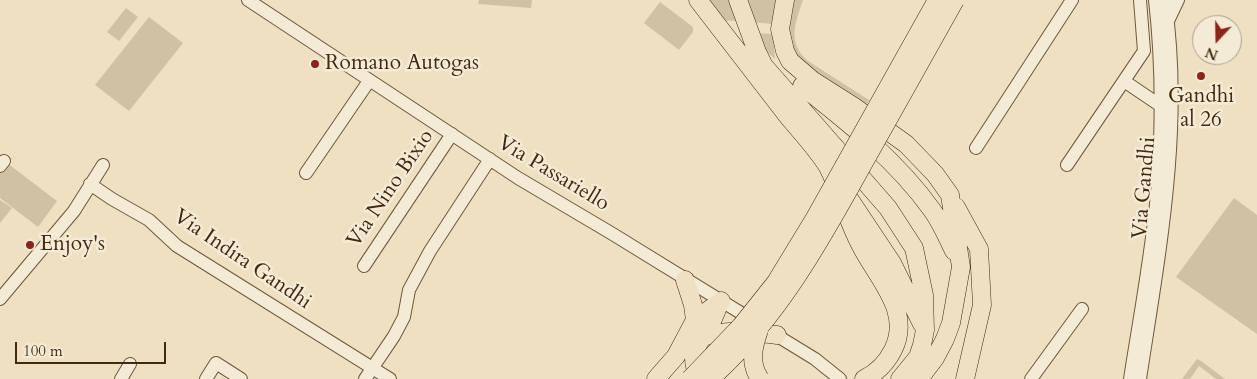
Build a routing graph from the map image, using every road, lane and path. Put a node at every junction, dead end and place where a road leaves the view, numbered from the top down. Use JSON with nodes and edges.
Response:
{"nodes":[{"id":1,"x":248,"y":0,"type":"edge"},
{"id":2,"x":698,"y":0,"type":"edge"},
{"id":3,"x":738,"y":0,"type":"edge"},
{"id":4,"x":785,"y":0,"type":"edge"},
{"id":5,"x":937,"y":0,"type":"edge"},
{"id":6,"x":955,"y":0,"type":"edge"},
{"id":7,"x":1072,"y":0,"type":"edge"},
{"id":8,"x":1140,"y":0,"type":"edge"},
{"id":9,"x":1155,"y":0,"type":"edge"},
{"id":10,"x":1165,"y":0,"type":"edge"},
{"id":11,"x":1178,"y":0,"type":"edge"},
{"id":12,"x":1168,"y":22,"type":"junction"},
{"id":13,"x":752,"y":40,"type":"junction"},
{"id":14,"x":369,"y":81,"type":"junction"},
{"id":15,"x":1124,"y":81,"type":"junction"},
{"id":16,"x":1162,"y":106,"type":"junction"},
{"id":17,"x":452,"y":134,"type":"junction"},
{"id":18,"x":976,"y":148,"type":"dead end"},
{"id":19,"x":490,"y":159,"type":"junction"},
{"id":20,"x":103,"y":165,"type":"dead end"},
{"id":21,"x":827,"y":166,"type":"junction"},
{"id":22,"x":1067,"y":166,"type":"dead end"},
{"id":23,"x":306,"y":173,"type":"dead end"},
{"id":24,"x":90,"y":184,"type":"junction"},
{"id":25,"x":950,"y":195,"type":"junction"},
{"id":26,"x":364,"y":266,"type":"dead end"},
{"id":27,"x":961,"y":267,"type":"junction"},
{"id":28,"x":685,"y":280,"type":"junction"},
{"id":29,"x":0,"y":299,"type":"edge"},
{"id":30,"x":720,"y":301,"type":"junction"},
{"id":31,"x":1082,"y":309,"type":"dead end"},
{"id":32,"x":695,"y":320,"type":"junction"},
{"id":33,"x":760,"y":327,"type":"junction"},
{"id":34,"x":925,"y":330,"type":"junction"},
{"id":35,"x":777,"y":336,"type":"junction"},
{"id":36,"x":700,"y":338,"type":"junction"},
{"id":37,"x":130,"y":364,"type":"dead end"},
{"id":38,"x":373,"y":367,"type":"junction"},
{"id":39,"x":907,"y":378,"type":"edge"},
{"id":40,"x":121,"y":379,"type":"edge"},
{"id":41,"x":206,"y":379,"type":"edge"},
{"id":42,"x":241,"y":379,"type":"edge"},
{"id":43,"x":366,"y":379,"type":"edge"},
{"id":44,"x":390,"y":379,"type":"edge"},
{"id":45,"x":656,"y":379,"type":"edge"},
{"id":46,"x":690,"y":379,"type":"edge"},
{"id":47,"x":700,"y":379,"type":"edge"},
{"id":48,"x":710,"y":379,"type":"edge"},
{"id":49,"x":760,"y":379,"type":"edge"},
{"id":50,"x":840,"y":379,"type":"edge"},
{"id":51,"x":864,"y":379,"type":"edge"},
{"id":52,"x":965,"y":379,"type":"edge"},
{"id":53,"x":1031,"y":379,"type":"edge"},
{"id":54,"x":1130,"y":379,"type":"edge"},
{"id":55,"x":1140,"y":379,"type":"edge"}],
"edges":[{"from":1,"to":14,"type":"street","name":"Via Passariello"},
{"from":2,"to":21,"type":"highway"},
{"from":3,"to":13,"type":"highway"},
{"from":4,"to":25,"type":"highway"},
{"from":5,"to":46,"type":"highway","bridge":true},
{"from":6,"to":33,"type":"highway","bridge":true},
{"from":7,"to":18,"type":"street"},
{"from":8,"to":15,"type":"street"},
{"from":9,"to":16,"type":"street","name":"Via Gandhi"},
{"from":10,"to":12,"type":"street","name":"Via Gandhi"},
{"from":11,"to":12,"type":"street"},
{"from":12,"to":55,"type":"street","name":"Via Gandhi"},
{"from":13,"to":27,"type":"highway"},
{"from":13,"to":34,"type":"highway"},
{"from":14,"to":17,"type":"street","name":"Via Passariello"},
{"from":14,"to":23,"type":"street"},
{"from":15,"to":16,"type":"street"},
{"from":15,"to":22,"type":"street"},
{"from":16,"to":54,"type":"street","name":"Via Gandhi"},
{"from":17,"to":19,"type":"street","name":"Via Passariello"},
{"from":17,"to":26,"type":"street","name":"Via Nino Bixio"},
{"from":19,"to":28,"type":"street","name":"Via Passariello"},
{"from":19,"to":38,"type":"street"},
{"from":20,"to":24,"type":"street"},
{"from":21,"to":34,"type":"highway"},
{"from":21,"to":51,"type":"highway"},
{"from":24,"to":29,"type":"street"},
{"from":24,"to":38,"type":"street","name":"Via Indira Gandhi"},
{"from":25,"to":27,"type":"highway"},
{"from":25,"to":52,"type":"highway"},
{"from":27,"to":39,"type":"highway"},
{"from":28,"to":30,"type":"street","name":"Via Passariello"},
{"from":28,"to":32,"type":"highway"},
{"from":30,"to":32,"type":"highway"},
{"from":30,"to":35,"type":"street","name":"Via Passariello"},
{"from":30,"to":36,"type":"highway"},
{"from":31,"to":53,"type":"street"},
{"from":32,"to":45,"type":"highway"},
{"from":33,"to":48,"type":"highway","bridge":true},
{"from":33,"to":49,"type":"highway","bridge":true},
{"from":34,"to":39,"type":"highway"},
{"from":35,"to":36,"type":"highway"},
{"from":35,"to":50,"type":"street","name":"Via Passariello"},
{"from":36,"to":47,"type":"highway"},
{"from":37,"to":40,"type":"street"},
{"from":38,"to":43,"type":"street"},
{"from":38,"to":44,"type":"street","name":"Via Indira Gandhi"},
{"from":41,"to":42,"type":"street"}]}
